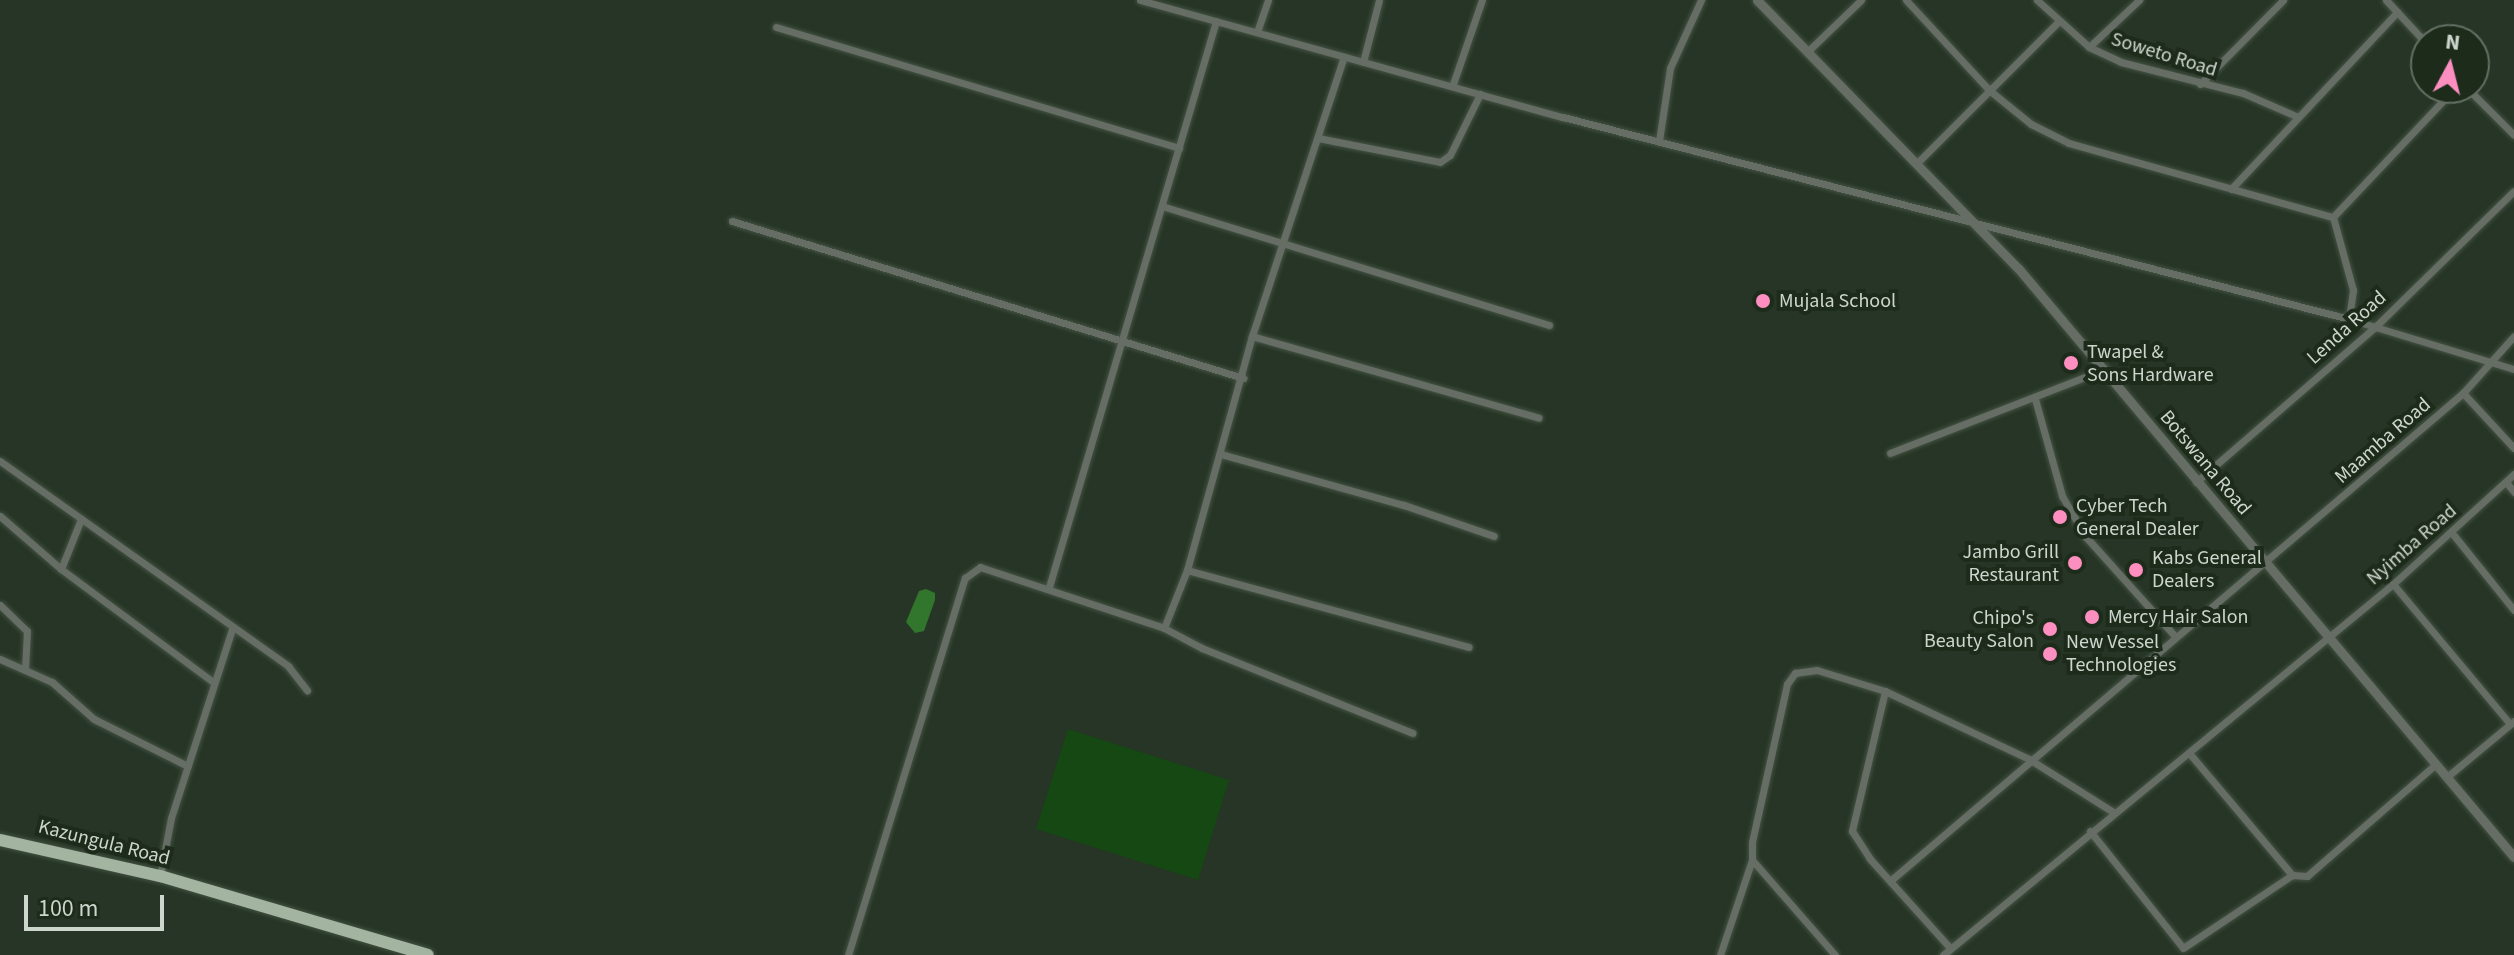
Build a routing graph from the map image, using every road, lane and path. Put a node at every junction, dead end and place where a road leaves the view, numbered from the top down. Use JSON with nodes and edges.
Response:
{"nodes":[{"id":1,"x":1140,"y":0,"type":"edge"},
{"id":2,"x":1268,"y":0,"type":"edge"},
{"id":3,"x":1379,"y":0,"type":"edge"},
{"id":4,"x":1482,"y":0,"type":"edge"},
{"id":5,"x":1701,"y":0,"type":"edge"},
{"id":6,"x":1757,"y":0,"type":"edge"},
{"id":7,"x":1861,"y":0,"type":"edge"},
{"id":8,"x":1906,"y":0,"type":"edge"},
{"id":9,"x":2037,"y":0,"type":"edge"},
{"id":10,"x":2139,"y":0,"type":"edge"},
{"id":11,"x":2283,"y":0,"type":"edge"},
{"id":12,"x":2386,"y":0,"type":"edge"},
{"id":13,"x":2397,"y":12,"type":"junction"},
{"id":14,"x":1216,"y":21,"type":"junction"},
{"id":15,"x":2058,"y":22,"type":"junction"},
{"id":16,"x":2410,"y":26,"type":"edge"},
{"id":17,"x":776,"y":27,"type":"dead end"},
{"id":18,"x":1257,"y":32,"type":"junction"},
{"id":19,"x":2089,"y":47,"type":"junction"},
{"id":20,"x":1807,"y":52,"type":"junction"},
{"id":21,"x":1344,"y":57,"type":"junction"},
{"id":22,"x":1363,"y":62,"type":"junction"},
{"id":23,"x":1453,"y":84,"type":"junction"},
{"id":24,"x":2200,"y":84,"type":"junction"},
{"id":25,"x":1989,"y":90,"type":"junction"},
{"id":26,"x":1480,"y":94,"type":"junction"},
{"id":27,"x":2440,"y":104,"type":"edge"},
{"id":28,"x":2483,"y":104,"type":"edge"},
{"id":29,"x":2296,"y":116,"type":"junction"},
{"id":30,"x":2514,"y":135,"type":"edge"},
{"id":31,"x":1318,"y":138,"type":"junction"},
{"id":32,"x":1659,"y":141,"type":"junction"},
{"id":33,"x":1179,"y":148,"type":"junction"},
{"id":34,"x":1918,"y":162,"type":"junction"},
{"id":35,"x":2231,"y":189,"type":"junction"},
{"id":36,"x":2514,"y":191,"type":"edge"},
{"id":37,"x":1162,"y":206,"type":"junction"},
{"id":38,"x":2333,"y":217,"type":"junction"},
{"id":39,"x":732,"y":221,"type":"dead end"},
{"id":40,"x":1981,"y":227,"type":"junction"},
{"id":41,"x":1284,"y":245,"type":"junction"},
{"id":42,"x":2349,"y":319,"type":"junction"},
{"id":43,"x":1549,"y":325,"type":"dead end"},
{"id":44,"x":2375,"y":327,"type":"junction"},
{"id":45,"x":1252,"y":336,"type":"junction"},
{"id":46,"x":2514,"y":336,"type":"edge"},
{"id":47,"x":1118,"y":342,"type":"junction"},
{"id":48,"x":2486,"y":364,"type":"junction"},
{"id":49,"x":2105,"y":369,"type":"junction"},
{"id":50,"x":2514,"y":369,"type":"edge"},
{"id":51,"x":1243,"y":378,"type":"junction"},
{"id":52,"x":2463,"y":393,"type":"junction"},
{"id":53,"x":2035,"y":399,"type":"junction"},
{"id":54,"x":1539,"y":418,"type":"dead end"},
{"id":55,"x":2514,"y":448,"type":"edge"},
{"id":56,"x":1890,"y":453,"type":"dead end"},
{"id":57,"x":1221,"y":454,"type":"junction"},
{"id":58,"x":0,"y":461,"type":"edge"},
{"id":59,"x":2514,"y":474,"type":"edge"},
{"id":60,"x":2196,"y":482,"type":"junction"},
{"id":61,"x":2506,"y":482,"type":"junction"},
{"id":62,"x":2514,"y":492,"type":"edge"},
{"id":63,"x":0,"y":516,"type":"edge"},
{"id":64,"x":81,"y":519,"type":"junction"},
{"id":65,"x":2452,"y":533,"type":"junction"},
{"id":66,"x":1494,"y":536,"type":"dead end"},
{"id":67,"x":2265,"y":562,"type":"junction"},
{"id":68,"x":61,"y":569,"type":"junction"},
{"id":69,"x":1187,"y":570,"type":"junction"},
{"id":70,"x":2393,"y":584,"type":"junction"},
{"id":71,"x":1049,"y":587,"type":"junction"},
{"id":72,"x":0,"y":605,"type":"edge"},
{"id":73,"x":2514,"y":610,"type":"edge"},
{"id":74,"x":1164,"y":628,"type":"junction"},
{"id":75,"x":232,"y":629,"type":"junction"},
{"id":76,"x":2174,"y":635,"type":"junction"},
{"id":77,"x":2329,"y":636,"type":"junction"},
{"id":78,"x":1469,"y":647,"type":"dead end"},
{"id":79,"x":0,"y":659,"type":"edge"},
{"id":80,"x":25,"y":670,"type":"junction"},
{"id":81,"x":213,"y":682,"type":"junction"},
{"id":82,"x":307,"y":690,"type":"dead end"},
{"id":83,"x":1885,"y":691,"type":"junction"},
{"id":84,"x":2512,"y":723,"type":"edge"},
{"id":85,"x":1412,"y":733,"type":"dead end"},
{"id":86,"x":2189,"y":753,"type":"junction"},
{"id":87,"x":2029,"y":759,"type":"junction"},
{"id":88,"x":2436,"y":764,"type":"junction"},
{"id":89,"x":188,"y":766,"type":"junction"},
{"id":90,"x":2448,"y":776,"type":"junction"},
{"id":91,"x":2113,"y":812,"type":"junction"},
{"id":92,"x":2090,"y":831,"type":"junction"},
{"id":93,"x":0,"y":840,"type":"edge"},
{"id":94,"x":2514,"y":856,"type":"edge"},
{"id":95,"x":1752,"y":860,"type":"junction"},
{"id":96,"x":2292,"y":875,"type":"junction"},
{"id":97,"x":160,"y":876,"type":"junction"},
{"id":98,"x":1890,"y":881,"type":"junction"},
{"id":99,"x":1950,"y":948,"type":"junction"},
{"id":100,"x":406,"y":952,"type":"edge"},
{"id":101,"x":428,"y":955,"type":"edge"},
{"id":102,"x":848,"y":955,"type":"edge"},
{"id":103,"x":1720,"y":955,"type":"edge"},
{"id":104,"x":1835,"y":955,"type":"edge"},
{"id":105,"x":1943,"y":955,"type":"edge"}],
"edges":[{"from":1,"to":14,"type":"street"},
{"from":2,"to":18,"type":"street"},
{"from":3,"to":22,"type":"street"},
{"from":4,"to":23,"type":"street"},
{"from":5,"to":32,"type":"street"},
{"from":6,"to":20,"type":"street","name":"Botswana Road"},
{"from":7,"to":20,"type":"street"},
{"from":8,"to":25,"type":"street"},
{"from":9,"to":15,"type":"street","name":"Soweto Road"},
{"from":10,"to":19,"type":"street"},
{"from":11,"to":24,"type":"street"},
{"from":12,"to":13,"type":"street"},
{"from":13,"to":16,"type":"street"},
{"from":13,"to":29,"type":"street"},
{"from":14,"to":18,"type":"street"},
{"from":14,"to":33,"type":"street"},
{"from":15,"to":19,"type":"street","name":"Soweto Road"},
{"from":15,"to":25,"type":"street"},
{"from":17,"to":33,"type":"street"},
{"from":18,"to":21,"type":"street"},
{"from":19,"to":24,"type":"street","name":"Soweto Road"},
{"from":20,"to":34,"type":"street","name":"Botswana Road"},
{"from":21,"to":22,"type":"street"},
{"from":21,"to":31,"type":"street"},
{"from":22,"to":23,"type":"street"},
{"from":23,"to":26,"type":"street"},
{"from":24,"to":29,"type":"street","name":"Soweto Road"},
{"from":25,"to":34,"type":"street"},
{"from":25,"to":35,"type":"street"},
{"from":26,"to":31,"type":"street"},
{"from":26,"to":32,"type":"street"},
{"from":27,"to":38,"type":"street"},
{"from":28,"to":30,"type":"street"},
{"from":29,"to":35,"type":"street"},
{"from":31,"to":41,"type":"street"},
{"from":32,"to":40,"type":"street"},
{"from":33,"to":37,"type":"street"},
{"from":34,"to":40,"type":"street","name":"Botswana Road"},
{"from":35,"to":38,"type":"street"},
{"from":36,"to":44,"type":"street","name":"Lenda Road"},
{"from":37,"to":41,"type":"street"},
{"from":37,"to":47,"type":"street"},
{"from":38,"to":42,"type":"street"},
{"from":39,"to":47,"type":"street"},
{"from":40,"to":42,"type":"street"},
{"from":40,"to":49,"type":"street","name":"Botswana Road"},
{"from":41,"to":43,"type":"street"},
{"from":41,"to":45,"type":"street"},
{"from":42,"to":44,"type":"street"},
{"from":44,"to":48,"type":"street"},
{"from":44,"to":60,"type":"street","name":"Lenda Road"},
{"from":45,"to":51,"type":"street"},
{"from":45,"to":54,"type":"street"},
{"from":46,"to":48,"type":"street","name":"Maamba Road"},
{"from":47,"to":51,"type":"street"},
{"from":47,"to":71,"type":"street"},
{"from":48,"to":50,"type":"street"},
{"from":48,"to":52,"type":"street","name":"Maamba Road"},
{"from":49,"to":53,"type":"street"},
{"from":49,"to":60,"type":"street","name":"Botswana Road"},
{"from":51,"to":57,"type":"street"},
{"from":52,"to":55,"type":"street"},
{"from":52,"to":67,"type":"street","name":"Maamba Road"},
{"from":53,"to":56,"type":"street"},
{"from":53,"to":76,"type":"street"},
{"from":57,"to":66,"type":"street"},
{"from":57,"to":69,"type":"street"},
{"from":58,"to":64,"type":"street"},
{"from":59,"to":61,"type":"street","name":"Nyimba Road"},
{"from":60,"to":67,"type":"street","name":"Botswana Road"},
{"from":61,"to":62,"type":"street"},
{"from":61,"to":65,"type":"street","name":"Nyimba Road"},
{"from":63,"to":68,"type":"street"},
{"from":64,"to":68,"type":"street"},
{"from":64,"to":75,"type":"street"},
{"from":65,"to":70,"type":"street","name":"Nyimba Road"},
{"from":65,"to":73,"type":"street"},
{"from":67,"to":76,"type":"street","name":"Maamba Road"},
{"from":67,"to":77,"type":"street","name":"Botswana Road"},
{"from":68,"to":81,"type":"street"},
{"from":69,"to":74,"type":"street"},
{"from":69,"to":78,"type":"street"},
{"from":70,"to":77,"type":"street","name":"Nyimba Road"},
{"from":70,"to":84,"type":"street"},
{"from":71,"to":74,"type":"street"},
{"from":71,"to":102,"type":"street"},
{"from":72,"to":80,"type":"street"},
{"from":74,"to":85,"type":"street"},
{"from":75,"to":81,"type":"street"},
{"from":75,"to":82,"type":"street"},
{"from":76,"to":87,"type":"street","name":"Maamba Road"},
{"from":77,"to":86,"type":"street","name":"Nyimba Road"},
{"from":77,"to":88,"type":"street","name":"Botswana Road"},
{"from":79,"to":80,"type":"street"},
{"from":80,"to":89,"type":"street"},
{"from":81,"to":89,"type":"street"},
{"from":83,"to":87,"type":"street"},
{"from":83,"to":95,"type":"street"},
{"from":83,"to":98,"type":"street"},
{"from":84,"to":90,"type":"street"},
{"from":86,"to":91,"type":"street","name":"Nyimba Road"},
{"from":86,"to":96,"type":"street"},
{"from":87,"to":91,"type":"street"},
{"from":87,"to":98,"type":"street","name":"Maamba Road"},
{"from":88,"to":90,"type":"street","name":"Botswana Road"},
{"from":88,"to":96,"type":"street"},
{"from":89,"to":97,"type":"street"},
{"from":90,"to":94,"type":"street","name":"Botswana Road"},
{"from":91,"to":92,"type":"street","name":"Nyimba Road"},
{"from":92,"to":96,"type":"street"},
{"from":92,"to":99,"type":"street","name":"Nyimba Road"},
{"from":93,"to":97,"type":"highway","name":"Kazungula Road"},
{"from":95,"to":103,"type":"street"},
{"from":95,"to":104,"type":"street"},
{"from":97,"to":100,"type":"highway","name":"Kazungula Road"},
{"from":98,"to":99,"type":"street"},
{"from":99,"to":105,"type":"street","name":"Nyimba Road"},
{"from":100,"to":101,"type":"highway","name":"Kazungula Road"}]}
